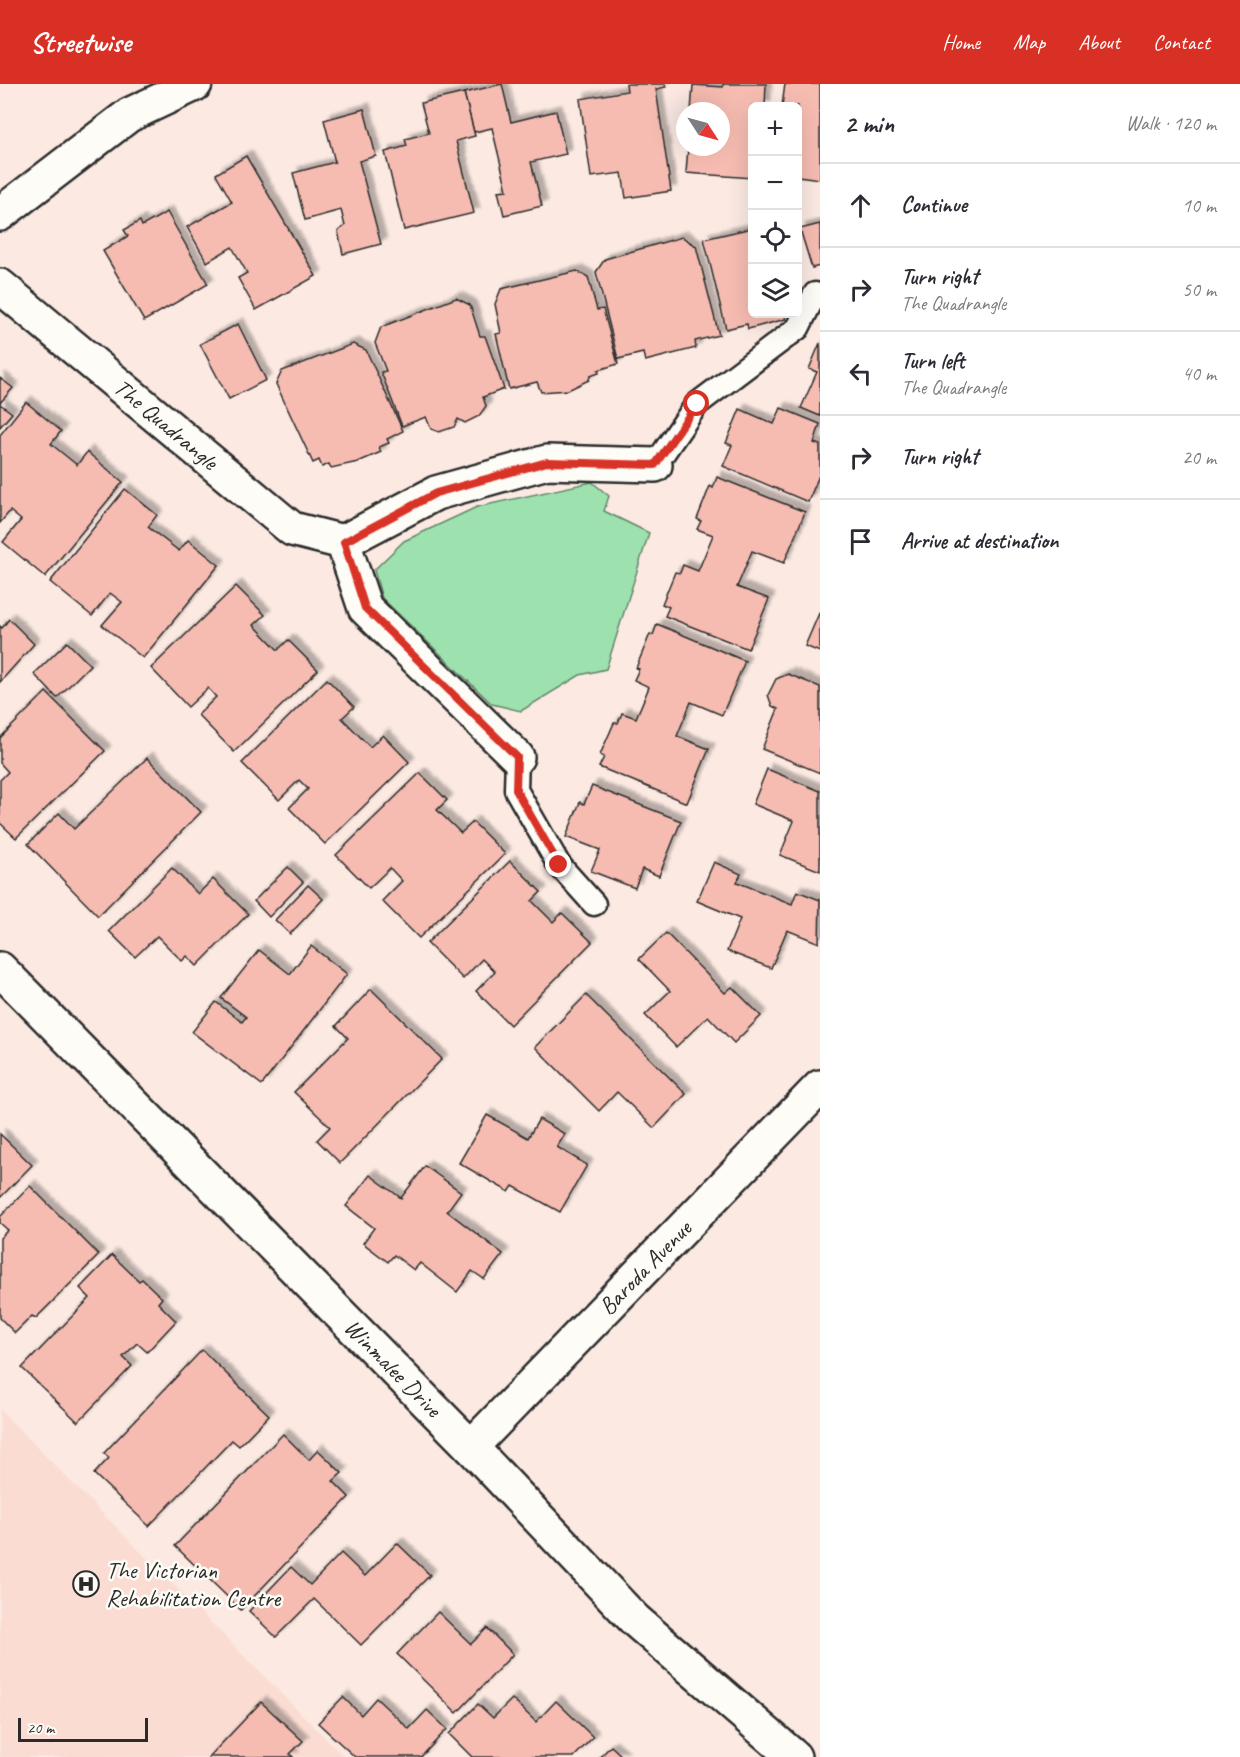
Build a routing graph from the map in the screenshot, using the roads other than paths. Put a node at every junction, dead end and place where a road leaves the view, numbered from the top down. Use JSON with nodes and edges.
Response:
{"nodes":[{"id":1,"x":195,"y":84,"type":"edge"},
{"id":2,"x":0,"y":214,"type":"edge"},
{"id":3,"x":0,"y":286,"type":"edge"},
{"id":4,"x":815,"y":294,"type":"dead end"},
{"id":5,"x":655,"y":465,"type":"joint"},
{"id":6,"x":344,"y":542,"type":"junction"},
{"id":7,"x":517,"y":757,"type":"joint"},
{"id":8,"x":594,"y":904,"type":"dead end"},
{"id":9,"x":0,"y":969,"type":"edge"},
{"id":10,"x":820,"y":1087,"type":"edge"},
{"id":11,"x":471,"y":1447,"type":"junction"},
{"id":12,"x":794,"y":1757,"type":"edge"}],
"edges":[{"from":1,"to":2,"type":"street"},
{"from":3,"to":6,"type":"street","name":"The Quadrangle"},
{"from":4,"to":5,"type":"lane"},
{"from":5,"to":6,"type":"street"},
{"from":6,"to":7,"type":"street"},
{"from":7,"to":8,"type":"lane"},
{"from":9,"to":11,"type":"street","name":"Winmalee Drive"},
{"from":10,"to":11,"type":"street","name":"Baroda Avenue"},
{"from":11,"to":12,"type":"street","name":"Winmalee Drive"}]}
